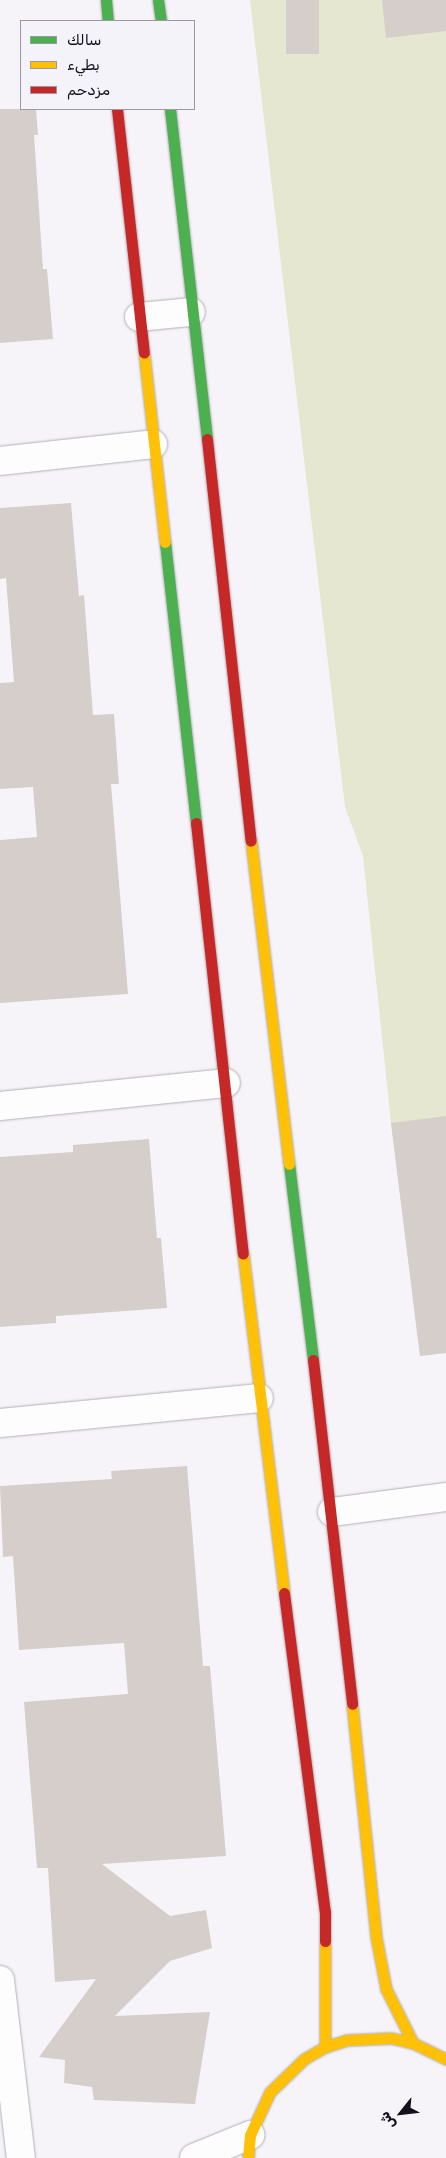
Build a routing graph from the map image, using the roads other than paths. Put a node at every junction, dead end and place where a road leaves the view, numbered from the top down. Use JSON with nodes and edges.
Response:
{"nodes":[{"id":1,"x":106,"y":0,"type":"edge"},
{"id":2,"x":158,"y":0,"type":"edge"},
{"id":3,"x":108,"y":20,"type":"edge"},
{"id":4,"x":161,"y":20,"type":"edge"},
{"id":5,"x":117,"y":110,"type":"edge"},
{"id":6,"x":170,"y":110,"type":"edge"},
{"id":7,"x":192,"y":312,"type":"junction"},
{"id":8,"x":139,"y":317,"type":"junction"},
{"id":9,"x":154,"y":444,"type":"junction"},
{"id":10,"x":0,"y":461,"type":"edge"},
{"id":11,"x":226,"y":1083,"type":"junction"},
{"id":12,"x":0,"y":1106,"type":"edge"},
{"id":13,"x":259,"y":1398,"type":"junction"},
{"id":14,"x":0,"y":1423,"type":"edge"},
{"id":15,"x":446,"y":1497,"type":"edge"},
{"id":16,"x":332,"y":1512,"type":"junction"},
{"id":17,"x":0,"y":1980,"type":"edge"},
{"id":18,"x":413,"y":2043,"type":"junction"},
{"id":19,"x":325,"y":2047,"type":"junction"},
{"id":20,"x":446,"y":2059,"type":"edge"},
{"id":21,"x":250,"y":2147,"type":"edge"},
{"id":22,"x":21,"y":2158,"type":"edge"},
{"id":23,"x":194,"y":2158,"type":"edge"}],
"edges":[{"from":1,"to":3,"type":"street"},
{"from":2,"to":4,"type":"street"},
{"from":5,"to":8,"type":"street"},
{"from":6,"to":7,"type":"street"},
{"from":7,"to":8,"type":"street"},
{"from":7,"to":16,"type":"street"},
{"from":8,"to":9,"type":"street"},
{"from":9,"to":10,"type":"street"},
{"from":9,"to":11,"type":"street"},
{"from":11,"to":12,"type":"street"},
{"from":11,"to":13,"type":"street"},
{"from":13,"to":14,"type":"street"},
{"from":13,"to":19,"type":"street"},
{"from":15,"to":16,"type":"street"},
{"from":16,"to":18,"type":"street"},
{"from":17,"to":22,"type":"street"},
{"from":18,"to":19,"type":"street"},
{"from":18,"to":20,"type":"street"},
{"from":19,"to":21,"type":"street"},
{"from":21,"to":23,"type":"street"}]}
